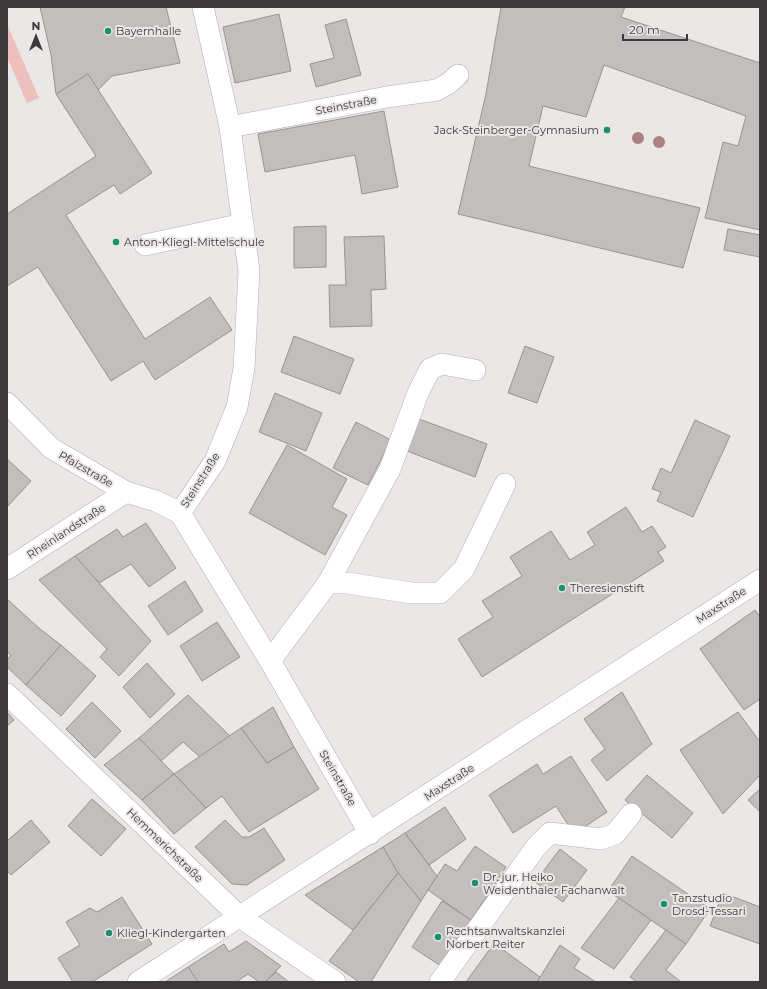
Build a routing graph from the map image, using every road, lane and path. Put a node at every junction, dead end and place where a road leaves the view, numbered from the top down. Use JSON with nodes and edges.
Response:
{"nodes":[{"id":1,"x":202,"y":7,"type":"edge"},
{"id":2,"x":458,"y":75,"type":"dead end"},
{"id":3,"x":230,"y":127,"type":"junction"},
{"id":4,"x":243,"y":224,"type":"junction"},
{"id":5,"x":145,"y":245,"type":"dead end"},
{"id":6,"x":474,"y":370,"type":"dead end"},
{"id":7,"x":7,"y":403,"type":"edge"},
{"id":8,"x":505,"y":484,"type":"dead end"},
{"id":9,"x":126,"y":492,"type":"junction"},
{"id":10,"x":180,"y":513,"type":"junction"},
{"id":11,"x":8,"y":566,"type":"edge"},
{"id":12,"x":760,"y":580,"type":"edge"},
{"id":13,"x":328,"y":583,"type":"junction"},
{"id":14,"x":270,"y":661,"type":"junction"},
{"id":15,"x":7,"y":694,"type":"edge"},
{"id":16,"x":631,"y":814,"type":"dead end"},
{"id":17,"x":370,"y":834,"type":"junction"},
{"id":18,"x":240,"y":917,"type":"junction"},
{"id":19,"x":138,"y":982,"type":"edge"},
{"id":20,"x":335,"y":982,"type":"edge"},
{"id":21,"x":440,"y":982,"type":"edge"}],
"edges":[{"from":1,"to":3,"type":"street","name":"Steinstraße"},
{"from":2,"to":3,"type":"street","name":"Steinstraße"},
{"from":3,"to":4,"type":"street","name":"Steinstraße"},
{"from":4,"to":5,"type":"street"},
{"from":4,"to":10,"type":"street","name":"Steinstraße"},
{"from":6,"to":13,"type":"street"},
{"from":7,"to":9,"type":"street","name":"Pfalzstraße"},
{"from":8,"to":13,"type":"street"},
{"from":9,"to":10,"type":"street","name":"Pfalzstraße"},
{"from":9,"to":11,"type":"street","name":"Rheinlandstraße"},
{"from":10,"to":14,"type":"street","name":"Steinstraße"},
{"from":12,"to":17,"type":"street","name":"Maxstraße"},
{"from":13,"to":14,"type":"street"},
{"from":14,"to":17,"type":"street","name":"Steinstraße"},
{"from":15,"to":18,"type":"street","name":"Hemmerichstraße"},
{"from":16,"to":21,"type":"street"},
{"from":17,"to":18,"type":"street","name":"Maxstraße"},
{"from":18,"to":19,"type":"street","name":"Maxstraße"},
{"from":18,"to":20,"type":"street","name":"Hemmerichstraße"}]}
